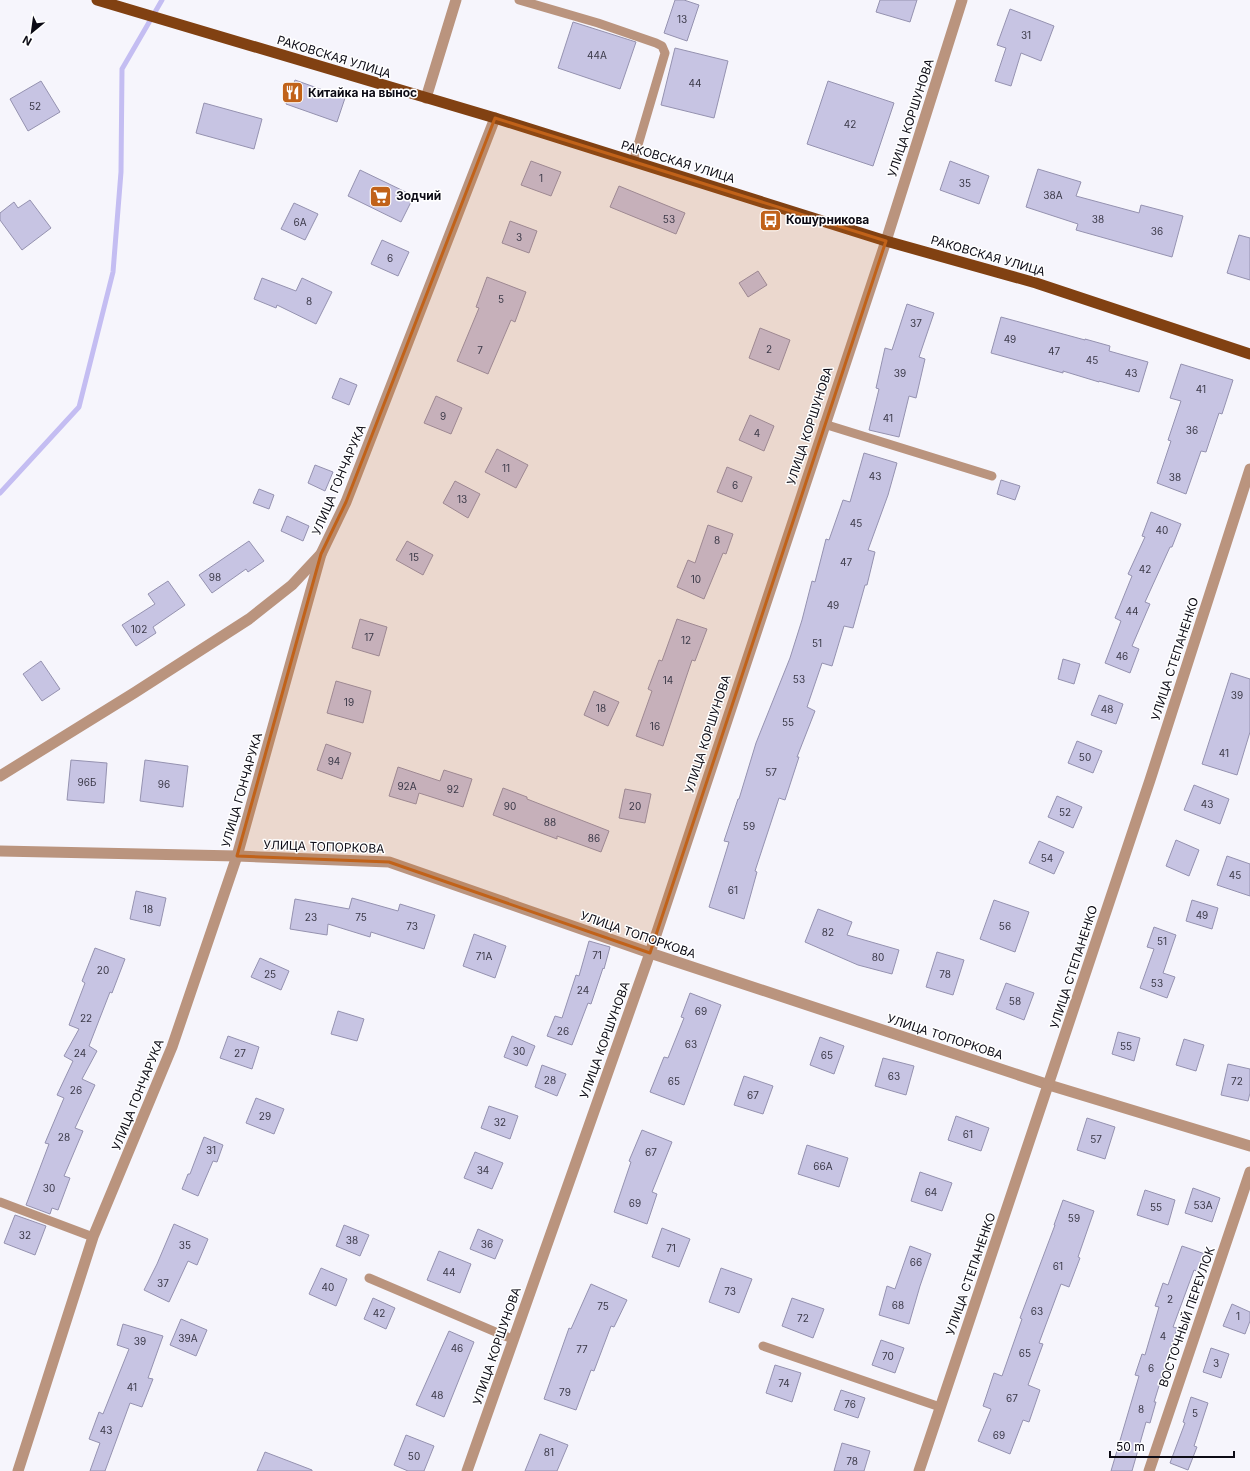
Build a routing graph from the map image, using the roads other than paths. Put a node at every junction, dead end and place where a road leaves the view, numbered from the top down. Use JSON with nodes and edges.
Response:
{"nodes":[{"id":1,"x":97,"y":0,"type":"edge"},
{"id":2,"x":456,"y":0,"type":"edge"},
{"id":3,"x":519,"y":0,"type":"edge"},
{"id":4,"x":962,"y":0,"type":"edge"},
{"id":5,"x":426,"y":98,"type":"junction"},
{"id":6,"x":495,"y":118,"type":"junction"},
{"id":7,"x":633,"y":162,"type":"junction"},
{"id":8,"x":886,"y":241,"type":"junction"},
{"id":9,"x":1250,"y":354,"type":"edge"},
{"id":10,"x":824,"y":424,"type":"junction"},
{"id":11,"x":1250,"y":469,"type":"edge"},
{"id":12,"x":992,"y":476,"type":"dead end"},
{"id":13,"x":321,"y":554,"type":"junction"},
{"id":14,"x":0,"y":776,"type":"edge"},
{"id":15,"x":0,"y":851,"type":"edge"},
{"id":16,"x":237,"y":856,"type":"junction"},
{"id":17,"x":650,"y":953,"type":"junction"},
{"id":18,"x":1049,"y":1084,"type":"junction"},
{"id":19,"x":1250,"y":1146,"type":"edge"},
{"id":20,"x":1250,"y":1172,"type":"edge"},
{"id":21,"x":0,"y":1202,"type":"edge"},
{"id":22,"x":93,"y":1237,"type":"junction"},
{"id":23,"x":369,"y":1278,"type":"dead end"},
{"id":24,"x":512,"y":1339,"type":"junction"},
{"id":25,"x":763,"y":1346,"type":"dead end"},
{"id":26,"x":940,"y":1407,"type":"junction"},
{"id":27,"x":18,"y":1471,"type":"edge"},
{"id":28,"x":467,"y":1471,"type":"edge"},
{"id":29,"x":919,"y":1471,"type":"edge"},
{"id":30,"x":1149,"y":1471,"type":"edge"}],
"edges":[{"from":1,"to":5,"type":"main road","name":"РАКОВСКАЯ УЛИЦА"},
{"from":2,"to":5,"type":"street"},
{"from":3,"to":7,"type":"lane"},
{"from":4,"to":8,"type":"street","name":"УЛИЦА КОРШУНОВА"},
{"from":5,"to":6,"type":"main road","name":"РАКОВСКАЯ УЛИЦА"},
{"from":6,"to":7,"type":"main road","name":"РАКОВСКАЯ УЛИЦА"},
{"from":6,"to":13,"type":"street","name":"УЛИЦА ГОНЧАРУКА"},
{"from":7,"to":8,"type":"main road","name":"РАКОВСКАЯ УЛИЦА"},
{"from":8,"to":9,"type":"main road","name":"РАКОВСКАЯ УЛИЦА"},
{"from":8,"to":10,"type":"street","name":"УЛИЦА КОРШУНОВА"},
{"from":10,"to":12,"type":"lane"},
{"from":10,"to":17,"type":"street","name":"УЛИЦА КОРШУНОВА"},
{"from":11,"to":18,"type":"street","name":"УЛИЦА СТЕПАНЕНКО"},
{"from":13,"to":14,"type":"street"},
{"from":13,"to":16,"type":"street","name":"УЛИЦА ГОНЧАРУКА"},
{"from":15,"to":16,"type":"street","name":"УЛИЦА ТОПОРКОВА"},
{"from":16,"to":17,"type":"street","name":"УЛИЦА ТОПОРКОВА"},
{"from":16,"to":22,"type":"street","name":"УЛИЦА ГОНЧАРУКА"},
{"from":17,"to":18,"type":"street","name":"УЛИЦА ТОПОРКОВА"},
{"from":17,"to":24,"type":"street","name":"УЛИЦА КОРШУНОВА"},
{"from":18,"to":19,"type":"street","name":"УЛИЦА ТОПОРКОВА"},
{"from":18,"to":26,"type":"street","name":"УЛИЦА СТЕПАНЕНКО"},
{"from":20,"to":30,"type":"street","name":"ВОСТОЧНЫЙ ПЕРЕУЛОК"},
{"from":21,"to":22,"type":"lane"},
{"from":22,"to":27,"type":"street","name":"УЛИЦА ГОНЧАРУКА"},
{"from":23,"to":24,"type":"lane"},
{"from":24,"to":28,"type":"street","name":"УЛИЦА КОРШУНОВА"},
{"from":25,"to":26,"type":"lane"},
{"from":26,"to":29,"type":"street","name":"УЛИЦА СТЕПАНЕНКО"}]}
